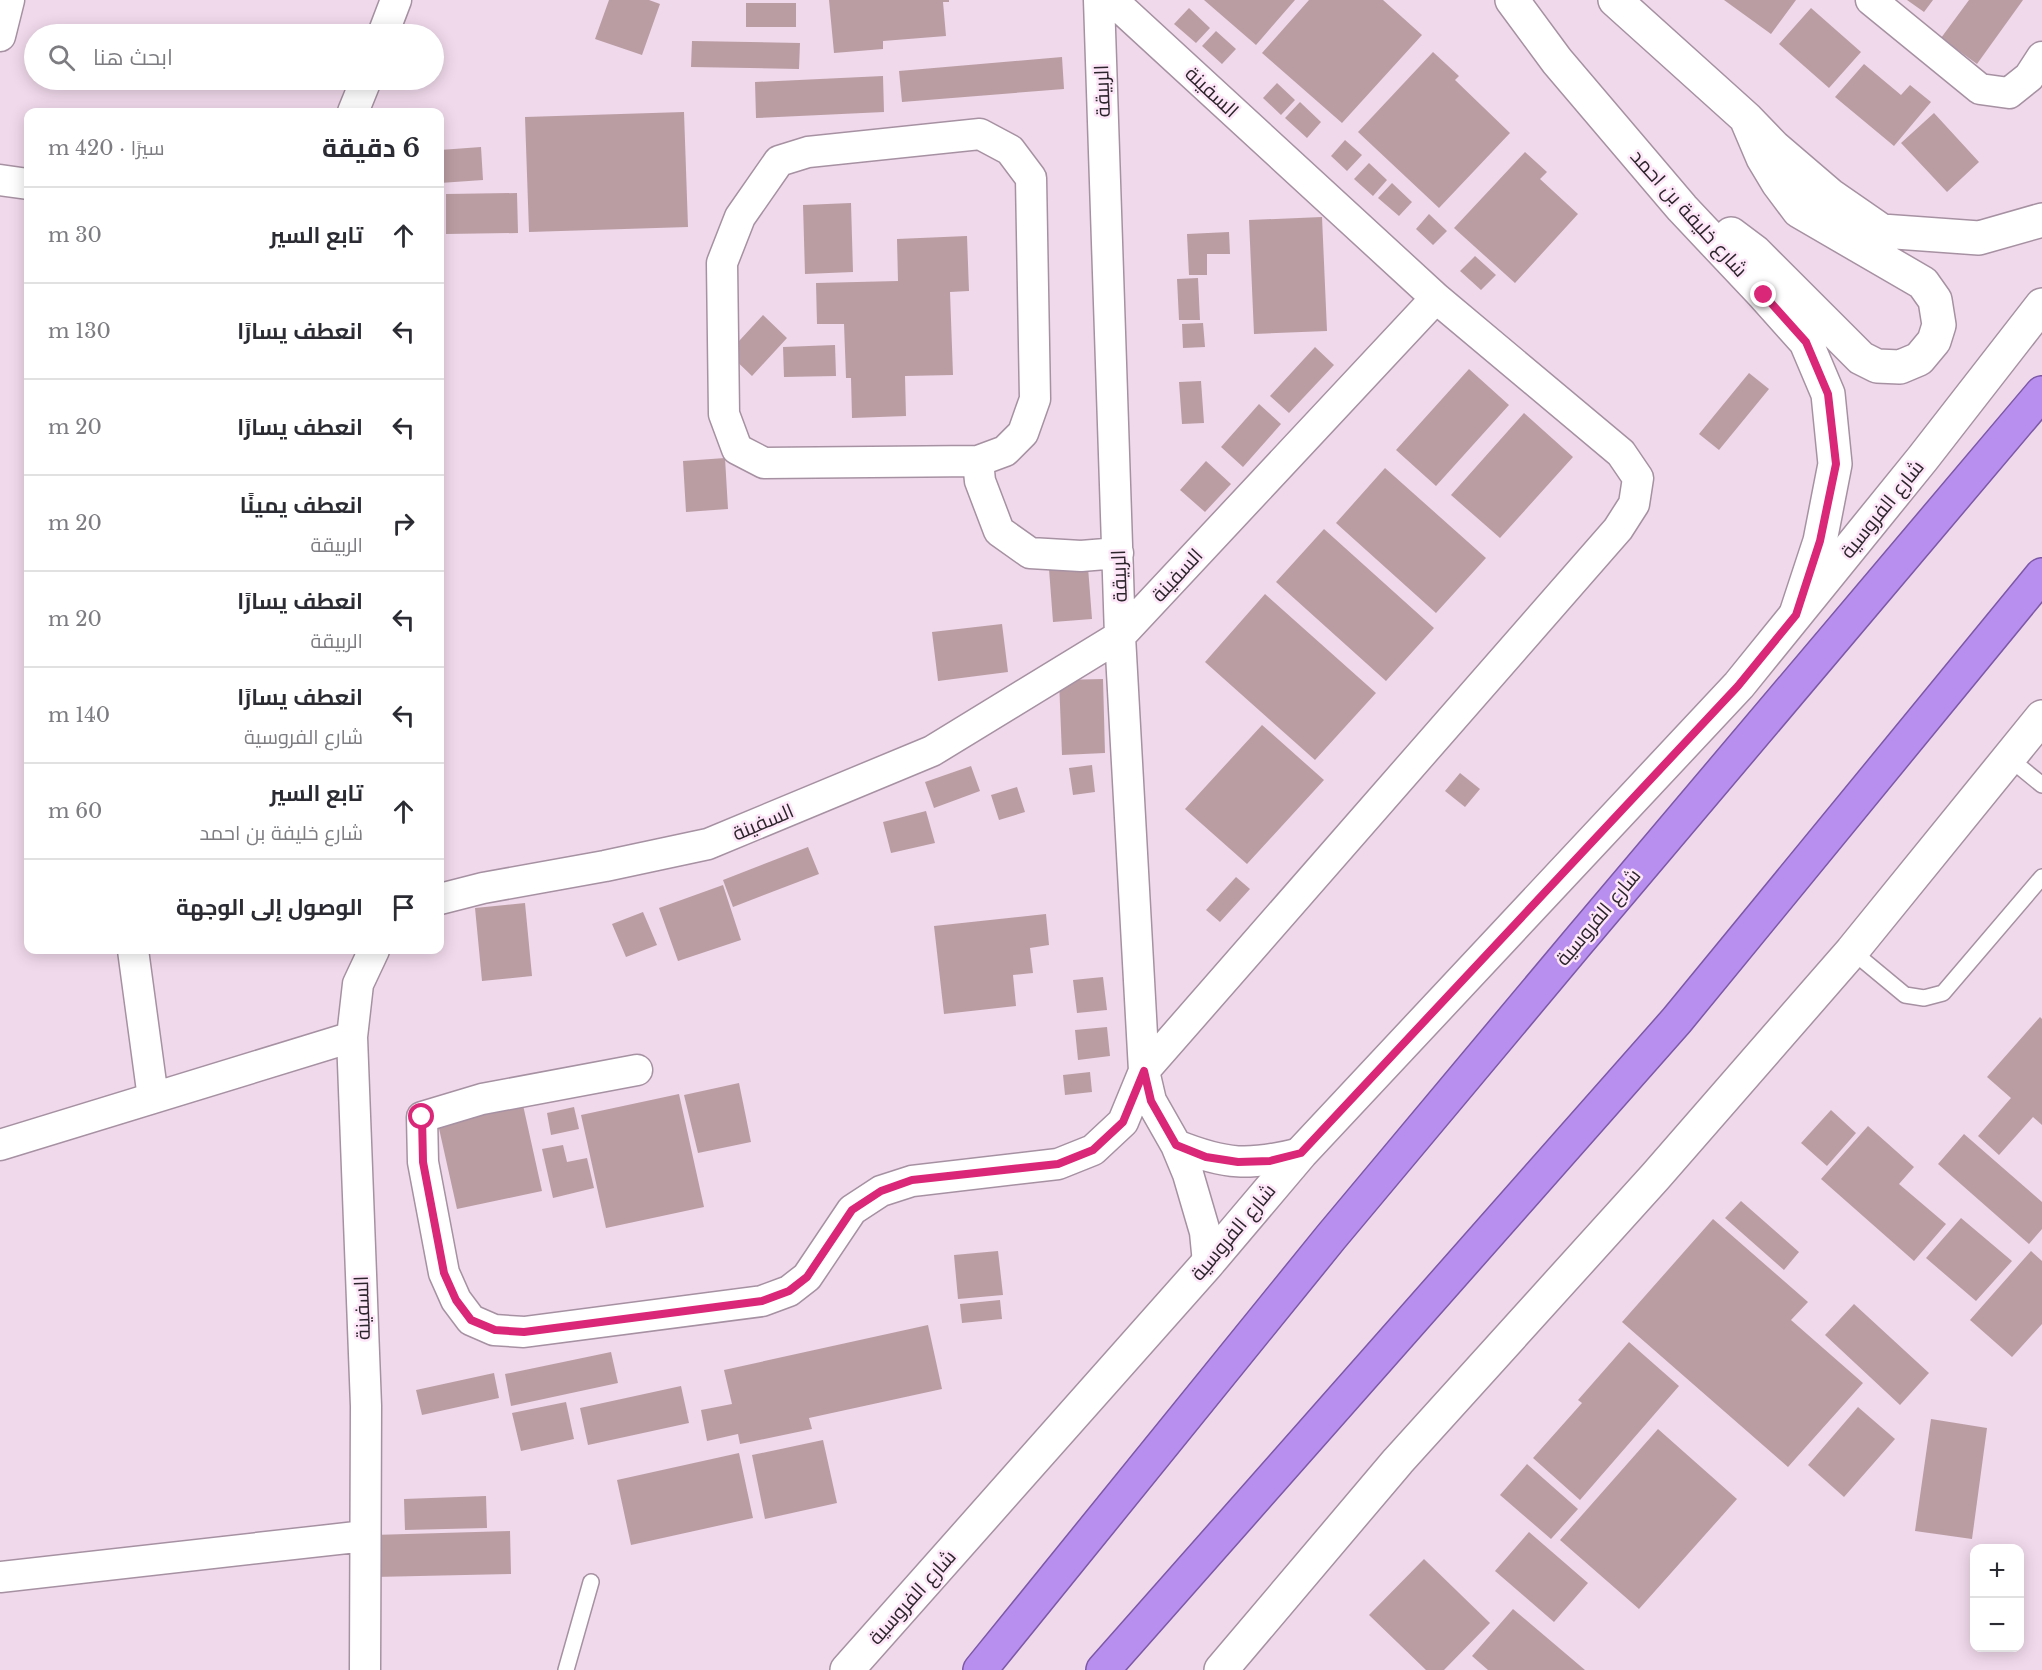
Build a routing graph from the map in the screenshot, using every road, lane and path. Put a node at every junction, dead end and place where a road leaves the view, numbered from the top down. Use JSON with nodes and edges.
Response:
{"nodes":[{"id":1,"x":9,"y":0,"type":"edge"},
{"id":2,"x":396,"y":0,"type":"edge"},
{"id":3,"x":1099,"y":0,"type":"edge"},
{"id":4,"x":1112,"y":0,"type":"edge"},
{"id":5,"x":1512,"y":0,"type":"edge"},
{"id":6,"x":1614,"y":0,"type":"edge"},
{"id":7,"x":1872,"y":0,"type":"edge"},
{"id":8,"x":387,"y":24,"type":"edge"},
{"id":9,"x":0,"y":36,"type":"edge"},
{"id":10,"x":2042,"y":57,"type":"edge"},
{"id":11,"x":362,"y":90,"type":"edge"},
{"id":12,"x":355,"y":108,"type":"edge"},
{"id":13,"x":1746,"y":118,"type":"junction"},
{"id":14,"x":0,"y":180,"type":"edge"},
{"id":15,"x":24,"y":183,"type":"edge"},
{"id":16,"x":1682,"y":208,"type":"junction"},
{"id":17,"x":2042,"y":220,"type":"edge"},
{"id":18,"x":1436,"y":298,"type":"junction"},
{"id":19,"x":2042,"y":305,"type":"edge"},
{"id":20,"x":2042,"y":393,"type":"edge"},
{"id":21,"x":978,"y":460,"type":"junction"},
{"id":22,"x":1118,"y":554,"type":"junction"},
{"id":23,"x":2042,"y":575,"type":"edge"},
{"id":24,"x":1796,"y":615,"type":"junction"},
{"id":25,"x":1120,"y":636,"type":"junction"},
{"id":26,"x":2042,"y":717,"type":"edge"},
{"id":27,"x":2009,"y":758,"type":"junction"},
{"id":28,"x":2042,"y":785,"type":"edge"},
{"id":29,"x":2042,"y":876,"type":"edge"},
{"id":30,"x":444,"y":898,"type":"edge"},
{"id":31,"x":1852,"y":951,"type":"junction"},
{"id":32,"x":134,"y":954,"type":"edge"},
{"id":33,"x":372,"y":954,"type":"edge"},
{"id":34,"x":352,"y":1037,"type":"junction"},
{"id":35,"x":637,"y":1070,"type":"dead end"},
{"id":36,"x":1144,"y":1071,"type":"junction"},
{"id":37,"x":153,"y":1098,"type":"junction"},
{"id":38,"x":0,"y":1145,"type":"edge"},
{"id":39,"x":1176,"y":1145,"type":"junction"},
{"id":40,"x":1301,"y":1153,"type":"junction"},
{"id":41,"x":1208,"y":1263,"type":"junction"},
{"id":42,"x":365,"y":1536,"type":"junction"},
{"id":43,"x":0,"y":1576,"type":"edge"},
{"id":44,"x":591,"y":1582,"type":"dead end"},
{"id":45,"x":365,"y":1670,"type":"edge"},
{"id":46,"x":566,"y":1670,"type":"edge"},
{"id":47,"x":847,"y":1670,"type":"edge"},
{"id":48,"x":980,"y":1670,"type":"edge"},
{"id":49,"x":1103,"y":1670,"type":"edge"},
{"id":50,"x":1221,"y":1670,"type":"edge"}],
"edges":[{"from":1,"to":9,"type":"street"},
{"from":2,"to":8,"type":"street"},
{"from":3,"to":22,"type":"street","name":"الربيقة"},
{"from":4,"to":18,"type":"street","name":"السفينة"},
{"from":5,"to":16,"type":"main road","name":"شارع خليفة بن احمد"},
{"from":6,"to":13,"type":"main road"},
{"from":7,"to":10,"type":"street"},
{"from":11,"to":12,"type":"street"},
{"from":13,"to":16,"type":"main road"},
{"from":13,"to":17,"type":"main road"},
{"from":14,"to":15,"type":"street"},
{"from":16,"to":24,"type":"main road","name":"شارع خليفة بن احمد"},
{"from":18,"to":25,"type":"street","name":"السفينة"},
{"from":18,"to":36,"type":"street"},
{"from":19,"to":24,"type":"main road","name":"شارع الفروسية"},
{"from":20,"to":48,"type":"highway","name":"شارع الفروسية"},
{"from":21,"to":21,"type":"street"},
{"from":21,"to":22,"type":"street"},
{"from":22,"to":25,"type":"street","name":"الربيقة"},
{"from":23,"to":49,"type":"highway"},
{"from":24,"to":40,"type":"main road","name":"شارع الفروسية"},
{"from":25,"to":30,"type":"street","name":"السفينة"},
{"from":25,"to":36,"type":"street","name":"الربيقة"},
{"from":26,"to":27,"type":"main road"},
{"from":27,"to":28,"type":"lane"},
{"from":27,"to":31,"type":"main road"},
{"from":29,"to":31,"type":"lane"},
{"from":31,"to":50,"type":"main road"},
{"from":32,"to":37,"type":"street"},
{"from":33,"to":34,"type":"street","name":"السفينة"},
{"from":34,"to":37,"type":"street"},
{"from":34,"to":42,"type":"street","name":"السفينة"},
{"from":35,"to":36,"type":"street"},
{"from":36,"to":39,"type":"street","name":"الربيقة"},
{"from":37,"to":38,"type":"street"},
{"from":39,"to":40,"type":"street"},
{"from":39,"to":41,"type":"street","name":"الربيقة"},
{"from":40,"to":41,"type":"main road","name":"شارع الفروسية"},
{"from":41,"to":47,"type":"main road","name":"شارع الفروسية"},
{"from":42,"to":43,"type":"street"},
{"from":42,"to":45,"type":"street","name":"السفينة"},
{"from":44,"to":46,"type":"lane"}]}
